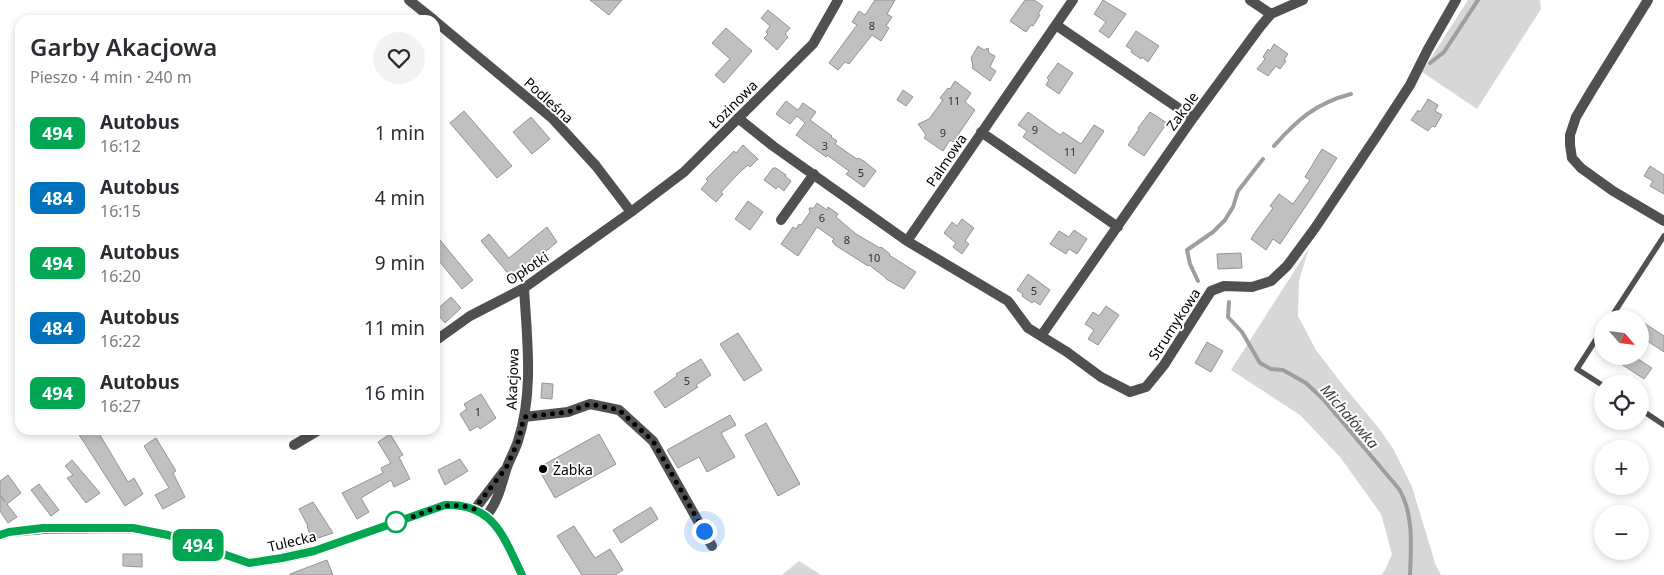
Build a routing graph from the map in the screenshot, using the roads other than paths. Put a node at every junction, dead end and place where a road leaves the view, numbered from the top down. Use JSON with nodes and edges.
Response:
{"nodes":[{"id":1,"x":409,"y":0,"type":"edge"},
{"id":2,"x":838,"y":0,"type":"edge"},
{"id":3,"x":1073,"y":0,"type":"edge"},
{"id":4,"x":1250,"y":0,"type":"edge"},
{"id":5,"x":1303,"y":0,"type":"edge"},
{"id":6,"x":1456,"y":0,"type":"edge"},
{"id":7,"x":1648,"y":0,"type":"edge"},
{"id":8,"x":1271,"y":14,"type":"junction"},
{"id":9,"x":428,"y":15,"type":"edge"},
{"id":10,"x":440,"y":25,"type":"edge"},
{"id":11,"x":1056,"y":25,"type":"junction"},
{"id":12,"x":738,"y":118,"type":"junction"},
{"id":13,"x":1193,"y":118,"type":"junction"},
{"id":14,"x":981,"y":132,"type":"junction"},
{"id":15,"x":814,"y":174,"type":"junction"},
{"id":16,"x":631,"y":212,"type":"junction"},
{"id":17,"x":781,"y":220,"type":"dead end"},
{"id":18,"x":1664,"y":222,"type":"edge"},
{"id":19,"x":1118,"y":227,"type":"junction"},
{"id":20,"x":1664,"y":236,"type":"edge"},
{"id":21,"x":907,"y":241,"type":"junction"},
{"id":22,"x":524,"y":288,"type":"junction"},
{"id":23,"x":1616,"y":310,"type":"edge"},
{"id":24,"x":1041,"y":336,"type":"junction"},
{"id":25,"x":440,"y":337,"type":"edge"},
{"id":26,"x":1594,"y":342,"type":"edge"},
{"id":27,"x":1594,"y":380,"type":"edge"},
{"id":28,"x":1649,"y":415,"type":"edge"},
{"id":29,"x":524,"y":417,"type":"junction"},
{"id":30,"x":1664,"y":424,"type":"edge"},
{"id":31,"x":311,"y":435,"type":"edge"},
{"id":32,"x":294,"y":445,"type":"dead end"},
{"id":33,"x":506,"y":468,"type":"junction"},
{"id":34,"x":474,"y":509,"type":"junction"},
{"id":35,"x":487,"y":516,"type":"junction"},
{"id":36,"x":0,"y":535,"type":"edge"},
{"id":37,"x":712,"y":546,"type":"dead end"},
{"id":38,"x":522,"y":575,"type":"edge"}],
"edges":[{"from":1,"to":9,"type":"street","name":"Podleśna"},
{"from":2,"to":12,"type":"street","name":"Łozinowa"},
{"from":3,"to":11,"type":"street","name":"Palmowa"},
{"from":4,"to":8,"type":"street"},
{"from":5,"to":8,"type":"street","name":"Zakole"},
{"from":6,"to":24,"type":"street","name":"Strumykowa"},
{"from":7,"to":18,"type":"street"},
{"from":8,"to":13,"type":"street","name":"Zakole"},
{"from":10,"to":16,"type":"street","name":"Podleśna"},
{"from":11,"to":13,"type":"street"},
{"from":11,"to":14,"type":"street","name":"Palmowa"},
{"from":12,"to":15,"type":"street"},
{"from":12,"to":16,"type":"street","name":"Łozinowa"},
{"from":13,"to":19,"type":"street","name":"Zakole"},
{"from":14,"to":19,"type":"street"},
{"from":14,"to":21,"type":"street","name":"Palmowa"},
{"from":15,"to":17,"type":"street"},
{"from":15,"to":21,"type":"street"},
{"from":16,"to":22,"type":"street","name":"Opłotki"},
{"from":19,"to":24,"type":"street","name":"Zakole"},
{"from":20,"to":23,"type":"lane"},
{"from":21,"to":24,"type":"street","name":"Strumykowa"},
{"from":22,"to":25,"type":"street","name":"Opłotki"},
{"from":22,"to":29,"type":"street","name":"Akacjowa"},
{"from":26,"to":27,"type":"lane"},
{"from":28,"to":30,"type":"lane"},
{"from":29,"to":33,"type":"street","name":"Akacjowa"},
{"from":29,"to":37,"type":"street"},
{"from":31,"to":32,"type":"street"},
{"from":33,"to":34,"type":"street","name":"Akacjowa"},
{"from":33,"to":35,"type":"street","name":"Akacjowa"},
{"from":34,"to":35,"type":"street","name":"Tulecka"},
{"from":34,"to":36,"type":"street","name":"Tulecka"},
{"from":35,"to":38,"type":"street","name":"Tulecka"}]}
